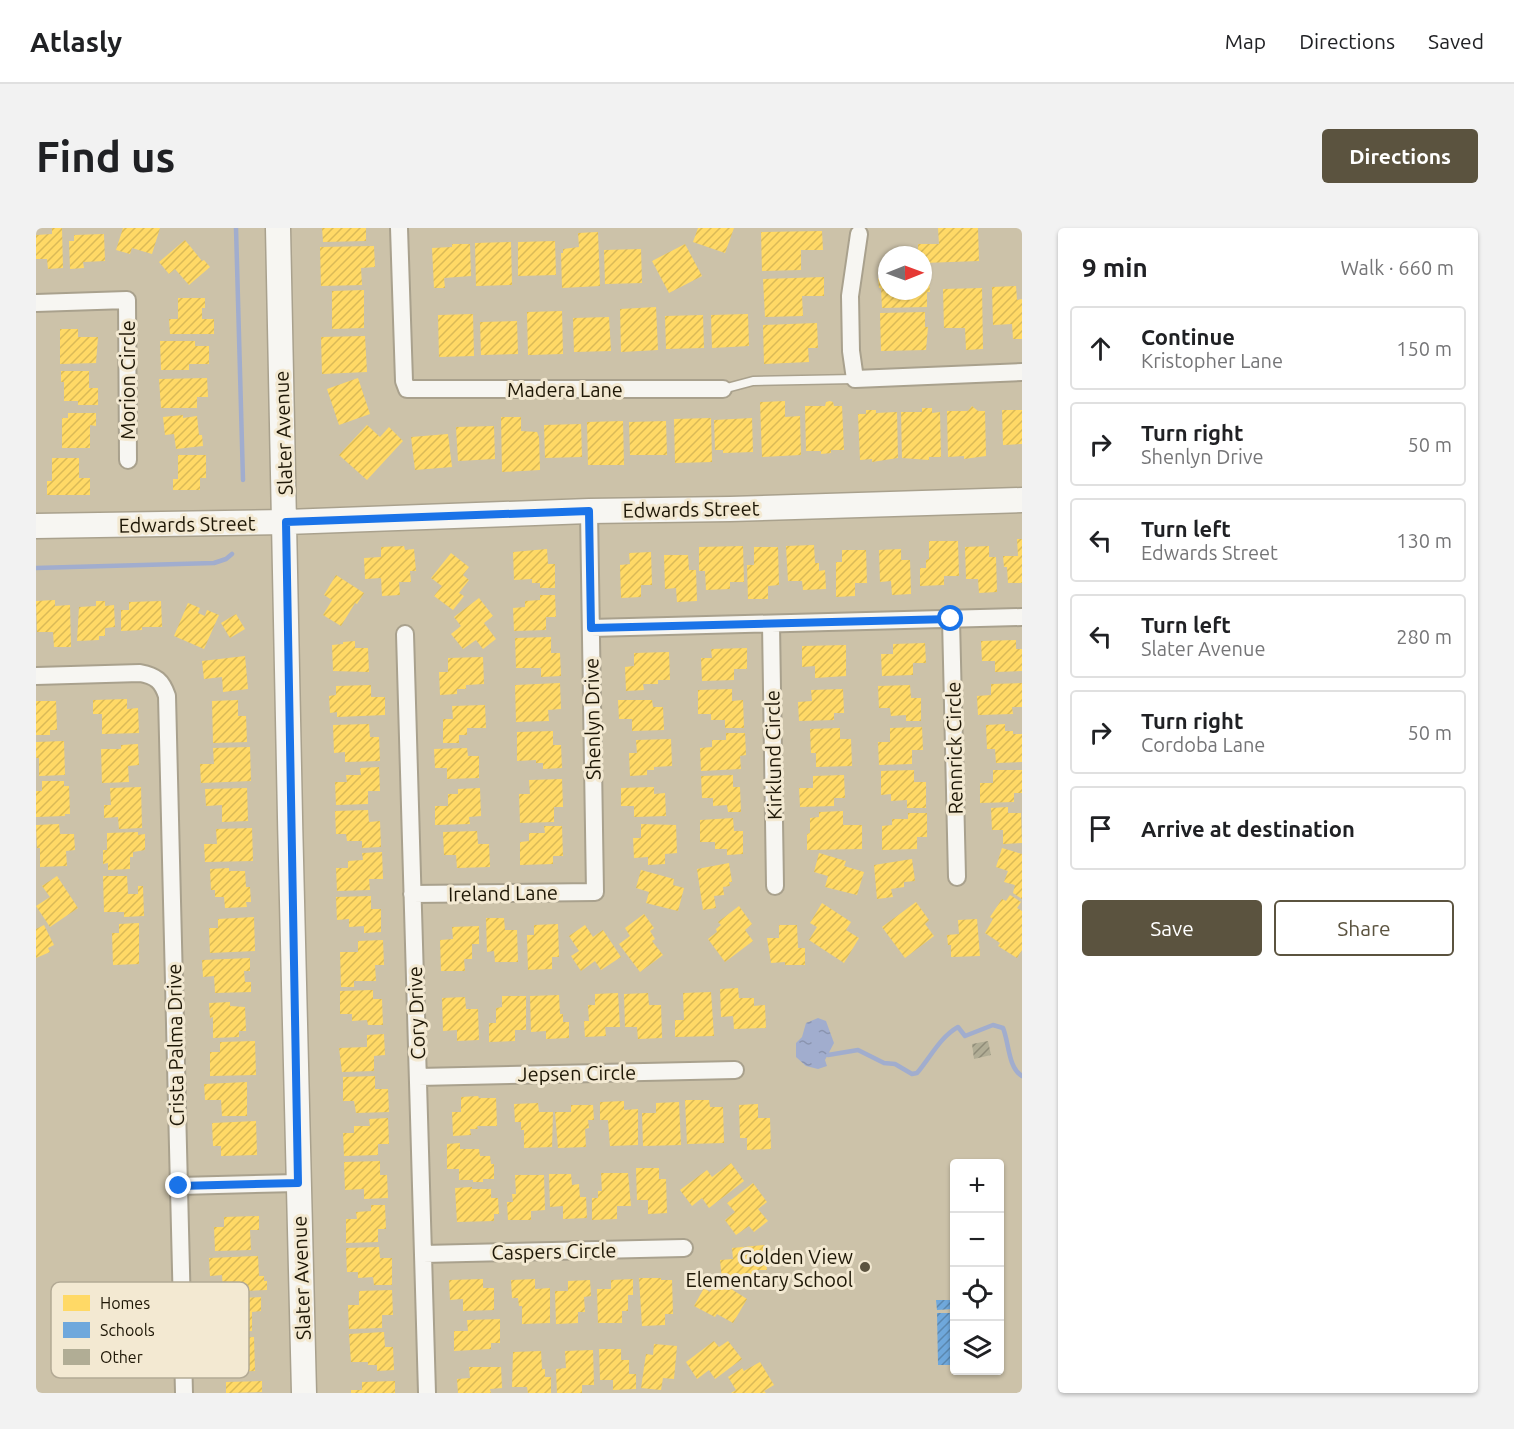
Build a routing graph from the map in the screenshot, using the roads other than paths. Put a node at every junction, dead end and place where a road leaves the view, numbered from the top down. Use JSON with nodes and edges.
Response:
{"nodes":[{"id":1,"x":278,"y":228,"type":"edge"},
{"id":2,"x":399,"y":228,"type":"edge"},
{"id":3,"x":859,"y":234,"type":"dead end"},
{"id":4,"x":36,"y":303,"type":"edge"},
{"id":5,"x":1022,"y":372,"type":"edge"},
{"id":6,"x":855,"y":379,"type":"junction"},
{"id":7,"x":723,"y":389,"type":"joint"},
{"id":8,"x":128,"y":460,"type":"dead end"},
{"id":9,"x":1022,"y":500,"type":"edge"},
{"id":10,"x":589,"y":511,"type":"junction"},
{"id":11,"x":286,"y":522,"type":"junction"},
{"id":12,"x":36,"y":526,"type":"edge"},
{"id":13,"x":1022,"y":617,"type":"edge"},
{"id":14,"x":951,"y":619,"type":"junction"},
{"id":15,"x":771,"y":624,"type":"junction"},
{"id":16,"x":591,"y":628,"type":"junction"},
{"id":17,"x":405,"y":634,"type":"dead end"},
{"id":18,"x":36,"y":676,"type":"edge"},
{"id":19,"x":957,"y":877,"type":"dead end"},
{"id":20,"x":775,"y":886,"type":"dead end"},
{"id":21,"x":595,"y":892,"type":"joint"},
{"id":22,"x":412,"y":894,"type":"junction"},
{"id":23,"x":735,"y":1070,"type":"dead end"},
{"id":24,"x":418,"y":1077,"type":"junction"},
{"id":25,"x":298,"y":1183,"type":"junction"},
{"id":26,"x":179,"y":1186,"type":"junction"},
{"id":27,"x":684,"y":1248,"type":"dead end"},
{"id":28,"x":423,"y":1254,"type":"junction"},
{"id":29,"x":181,"y":1282,"type":"edge"},
{"id":30,"x":184,"y":1378,"type":"edge"},
{"id":31,"x":184,"y":1393,"type":"edge"},
{"id":32,"x":304,"y":1393,"type":"edge"},
{"id":33,"x":427,"y":1393,"type":"edge"}],
"edges":[{"from":1,"to":11,"type":"street","name":"Slater Avenue"},
{"from":2,"to":7,"type":"street","name":"Madera Lane"},
{"from":3,"to":6,"type":"street"},
{"from":4,"to":8,"type":"street","name":"Morion Circle"},
{"from":5,"to":6,"type":"street"},
{"from":6,"to":7,"type":"lane"},
{"from":9,"to":10,"type":"street","name":"Edwards Street"},
{"from":10,"to":11,"type":"street","name":"Edwards Street"},
{"from":10,"to":16,"type":"street","name":"Shenlyn Drive"},
{"from":11,"to":12,"type":"street","name":"Edwards Street"},
{"from":11,"to":25,"type":"street","name":"Slater Avenue"},
{"from":13,"to":14,"type":"street"},
{"from":14,"to":15,"type":"street"},
{"from":14,"to":19,"type":"street","name":"Rennrick Circle"},
{"from":15,"to":16,"type":"street"},
{"from":15,"to":20,"type":"street","name":"Kirklund Circle"},
{"from":16,"to":21,"type":"street","name":"Shenlyn Drive"},
{"from":17,"to":22,"type":"street","name":"Cory Drive"},
{"from":18,"to":26,"type":"street","name":"Crista Palma Drive"},
{"from":21,"to":22,"type":"street","name":"Ireland Lane"},
{"from":22,"to":24,"type":"street","name":"Cory Drive"},
{"from":23,"to":24,"type":"street","name":"Jepsen Circle"},
{"from":24,"to":28,"type":"street","name":"Cory Drive"},
{"from":25,"to":26,"type":"street"},
{"from":25,"to":32,"type":"street","name":"Slater Avenue"},
{"from":26,"to":29,"type":"street","name":"Crista Palma Drive"},
{"from":27,"to":28,"type":"street","name":"Caspers Circle"},
{"from":28,"to":33,"type":"street","name":"Cory Drive"},
{"from":30,"to":31,"type":"street","name":"Crista Palma Drive"}]}
